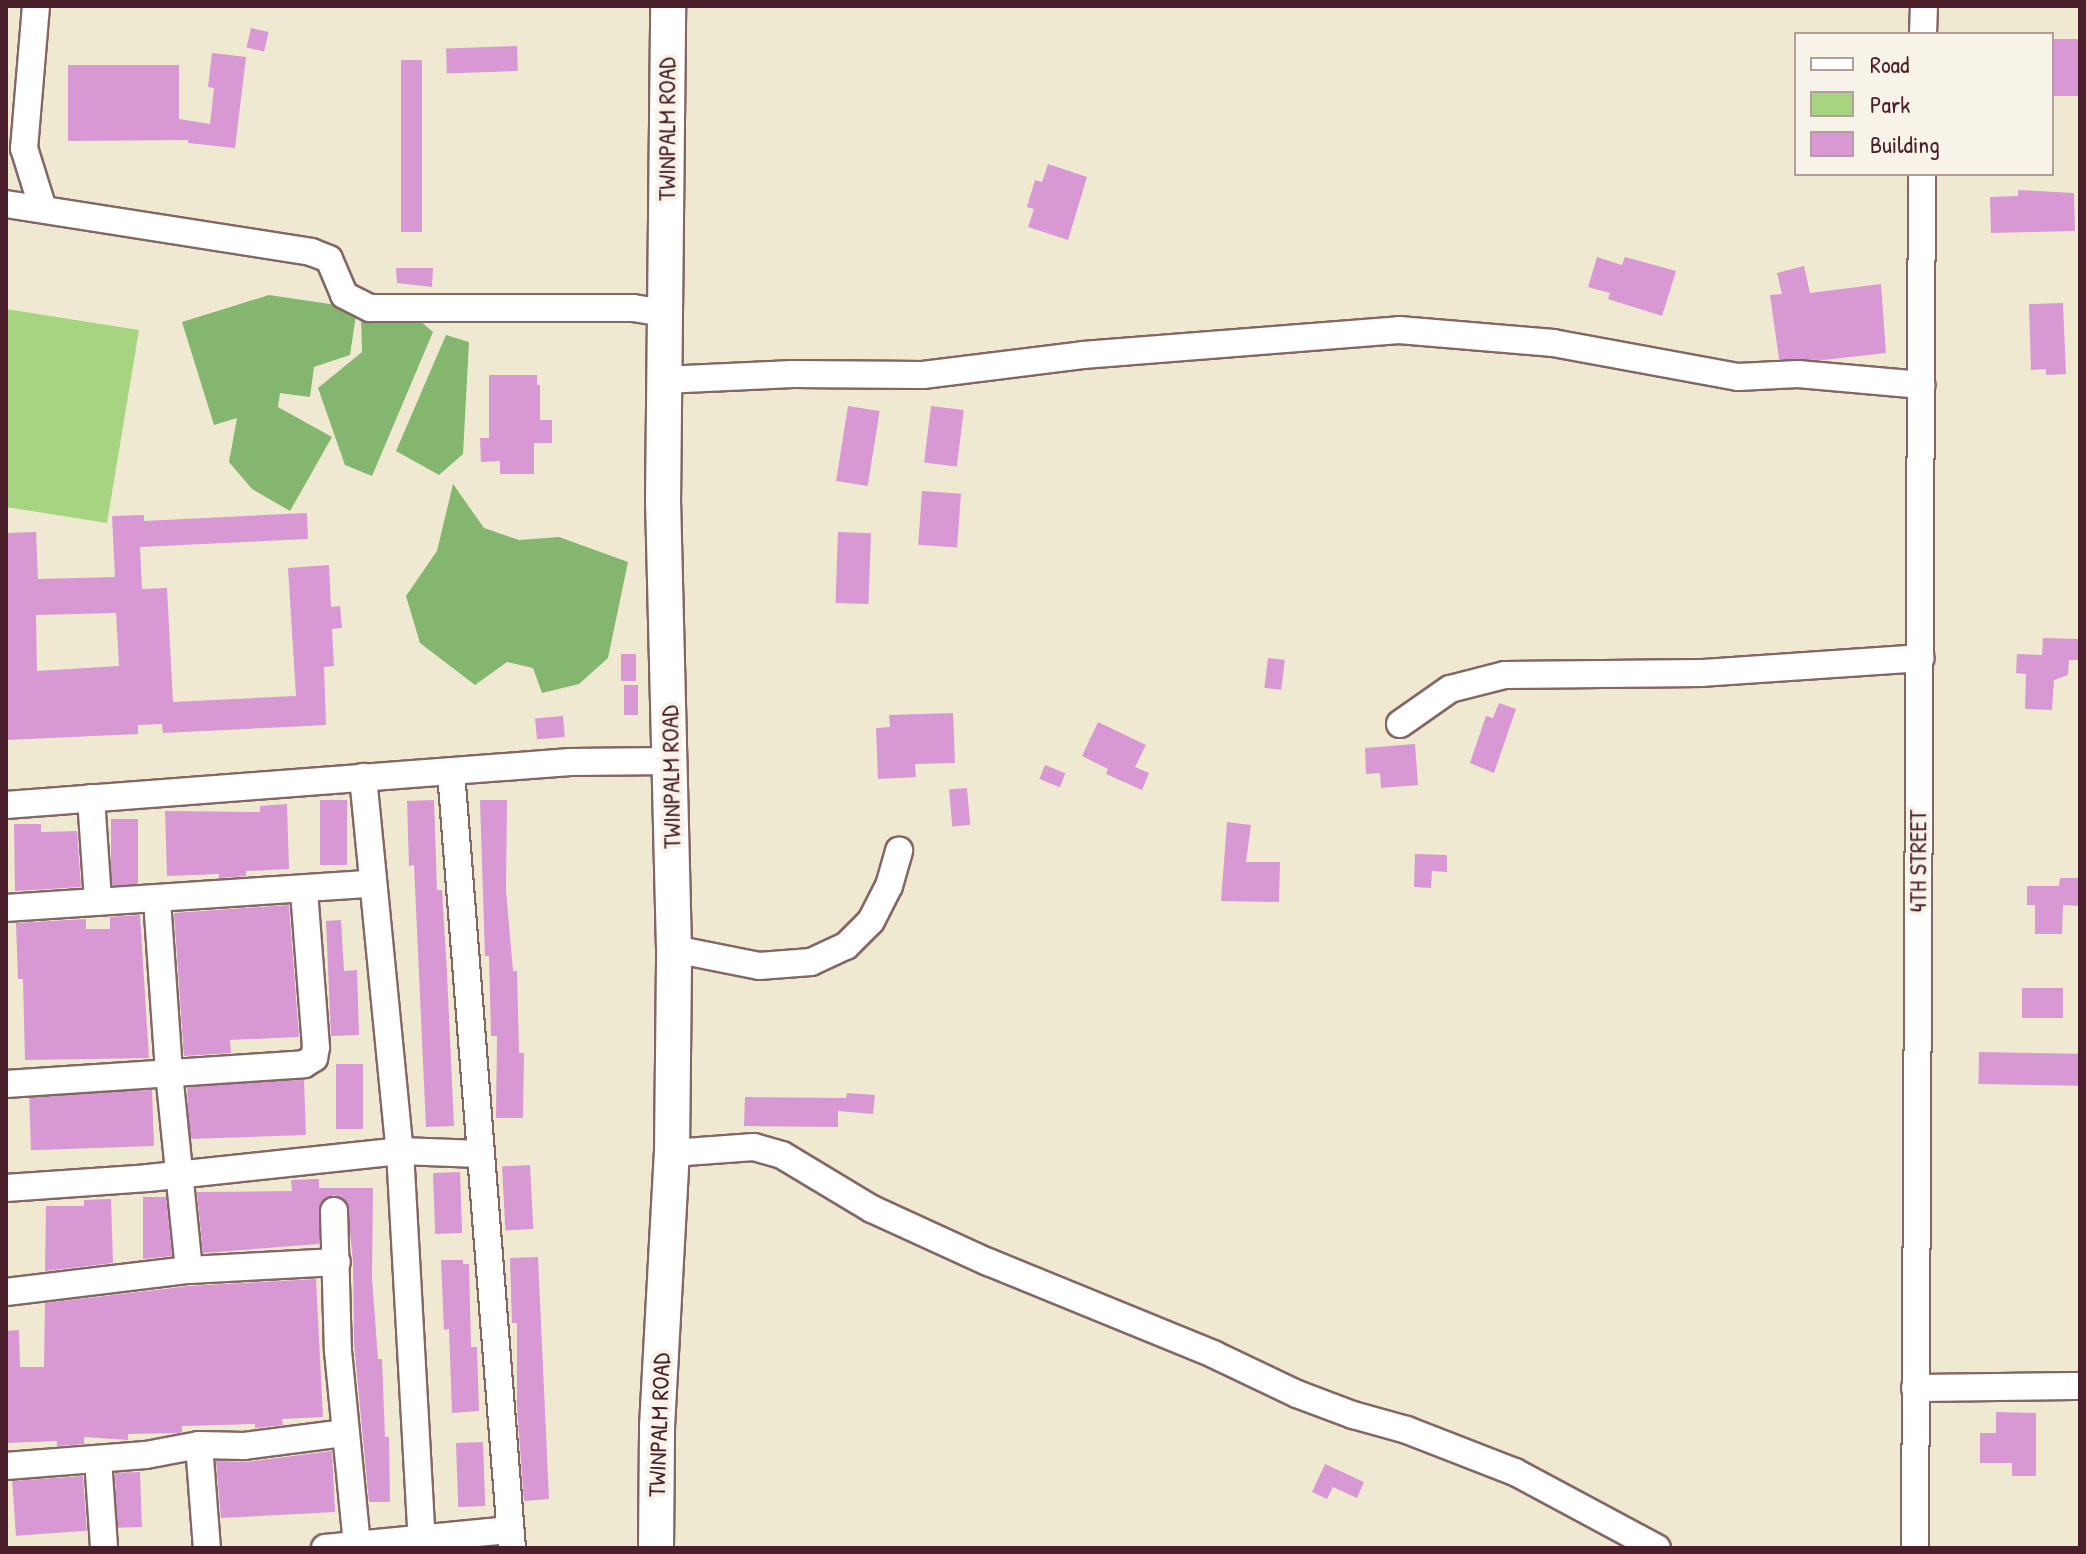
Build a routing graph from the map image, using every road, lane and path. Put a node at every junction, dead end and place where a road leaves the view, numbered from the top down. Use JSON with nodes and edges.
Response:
{"nodes":[{"id":1,"x":36,"y":6,"type":"edge"},
{"id":2,"x":668,"y":6,"type":"edge"},
{"id":3,"x":1924,"y":6,"type":"edge"},
{"id":4,"x":1923,"y":32,"type":"edge"},
{"id":5,"x":1922,"y":176,"type":"edge"},
{"id":6,"x":6,"y":204,"type":"edge"},
{"id":7,"x":43,"y":209,"type":"junction"},
{"id":8,"x":666,"y":313,"type":"junction"},
{"id":9,"x":663,"y":380,"type":"junction"},
{"id":10,"x":1922,"y":385,"type":"junction"},
{"id":11,"x":1920,"y":658,"type":"junction"},
{"id":12,"x":1400,"y":724,"type":"dead end"},
{"id":13,"x":672,"y":761,"type":"junction"},
{"id":14,"x":451,"y":772,"type":"junction"},
{"id":15,"x":363,"y":777,"type":"junction"},
{"id":16,"x":91,"y":798,"type":"junction"},
{"id":17,"x":6,"y":805,"type":"edge"},
{"id":18,"x":899,"y":850,"type":"dead end"},
{"id":19,"x":372,"y":884,"type":"junction"},
{"id":20,"x":304,"y":890,"type":"junction"},
{"id":21,"x":157,"y":900,"type":"junction"},
{"id":22,"x":98,"y":902,"type":"junction"},
{"id":23,"x":6,"y":908,"type":"edge"},
{"id":24,"x":674,"y":949,"type":"junction"},
{"id":25,"x":169,"y":1073,"type":"junction"},
{"id":26,"x":6,"y":1084,"type":"edge"},
{"id":27,"x":400,"y":1151,"type":"junction"},
{"id":28,"x":672,"y":1153,"type":"junction"},
{"id":29,"x":480,"y":1154,"type":"junction"},
{"id":30,"x":180,"y":1174,"type":"junction"},
{"id":31,"x":6,"y":1188,"type":"edge"},
{"id":32,"x":334,"y":1211,"type":"dead end"},
{"id":33,"x":337,"y":1262,"type":"junction"},
{"id":34,"x":189,"y":1270,"type":"junction"},
{"id":35,"x":6,"y":1292,"type":"edge"},
{"id":36,"x":2080,"y":1386,"type":"edge"},
{"id":37,"x":1915,"y":1388,"type":"junction"},
{"id":38,"x":344,"y":1433,"type":"junction"},
{"id":39,"x":199,"y":1445,"type":"junction"},
{"id":40,"x":98,"y":1459,"type":"junction"},
{"id":41,"x":6,"y":1466,"type":"edge"},
{"id":42,"x":511,"y":1539,"type":"edge"},
{"id":43,"x":422,"y":1544,"type":"edge"},
{"id":44,"x":357,"y":1545,"type":"junction"},
{"id":45,"x":104,"y":1548,"type":"edge"},
{"id":46,"x":207,"y":1548,"type":"edge"},
{"id":47,"x":325,"y":1548,"type":"edge"},
{"id":48,"x":656,"y":1548,"type":"edge"},
{"id":49,"x":1657,"y":1548,"type":"edge"},
{"id":50,"x":1915,"y":1548,"type":"edge"}],
"edges":[{"from":1,"to":7,"type":"street"},
{"from":2,"to":8,"type":"main road","name":"TWINPALM ROAD"},
{"from":3,"to":4,"type":"street"},
{"from":5,"to":10,"type":"street","name":"4TH STREET"},
{"from":6,"to":7,"type":"street"},
{"from":7,"to":8,"type":"street"},
{"from":8,"to":9,"type":"main road","name":"TWINPALM ROAD"},
{"from":9,"to":10,"type":"street"},
{"from":9,"to":13,"type":"main road","name":"TWINPALM ROAD"},
{"from":10,"to":11,"type":"street","name":"4TH STREET"},
{"from":11,"to":12,"type":"street"},
{"from":11,"to":37,"type":"street","name":"4TH STREET"},
{"from":13,"to":14,"type":"street"},
{"from":13,"to":24,"type":"main road","name":"TWINPALM ROAD"},
{"from":14,"to":15,"type":"street"},
{"from":14,"to":29,"type":"street"},
{"from":15,"to":16,"type":"street"},
{"from":15,"to":19,"type":"street"},
{"from":16,"to":17,"type":"street"},
{"from":16,"to":22,"type":"street"},
{"from":18,"to":24,"type":"street"},
{"from":19,"to":20,"type":"street"},
{"from":19,"to":27,"type":"street"},
{"from":20,"to":21,"type":"street"},
{"from":20,"to":25,"type":"street"},
{"from":21,"to":22,"type":"street"},
{"from":21,"to":25,"type":"street"},
{"from":22,"to":23,"type":"street"},
{"from":24,"to":28,"type":"main road","name":"TWINPALM ROAD"},
{"from":25,"to":26,"type":"street"},
{"from":25,"to":30,"type":"street"},
{"from":27,"to":29,"type":"street"},
{"from":27,"to":30,"type":"street"},
{"from":27,"to":43,"type":"street"},
{"from":28,"to":48,"type":"main road","name":"TWINPALM ROAD"},
{"from":28,"to":49,"type":"street"},
{"from":29,"to":42,"type":"street"},
{"from":30,"to":31,"type":"street"},
{"from":30,"to":34,"type":"street"},
{"from":32,"to":33,"type":"street"},
{"from":33,"to":34,"type":"street"},
{"from":33,"to":38,"type":"street"},
{"from":34,"to":35,"type":"street"},
{"from":36,"to":37,"type":"street"},
{"from":37,"to":50,"type":"street","name":"4TH STREET"},
{"from":38,"to":39,"type":"street"},
{"from":38,"to":44,"type":"street"},
{"from":39,"to":40,"type":"street"},
{"from":39,"to":46,"type":"street"},
{"from":40,"to":41,"type":"street"},
{"from":40,"to":45,"type":"street"},
{"from":42,"to":43,"type":"street"},
{"from":43,"to":44,"type":"street"},
{"from":44,"to":47,"type":"street"}]}
